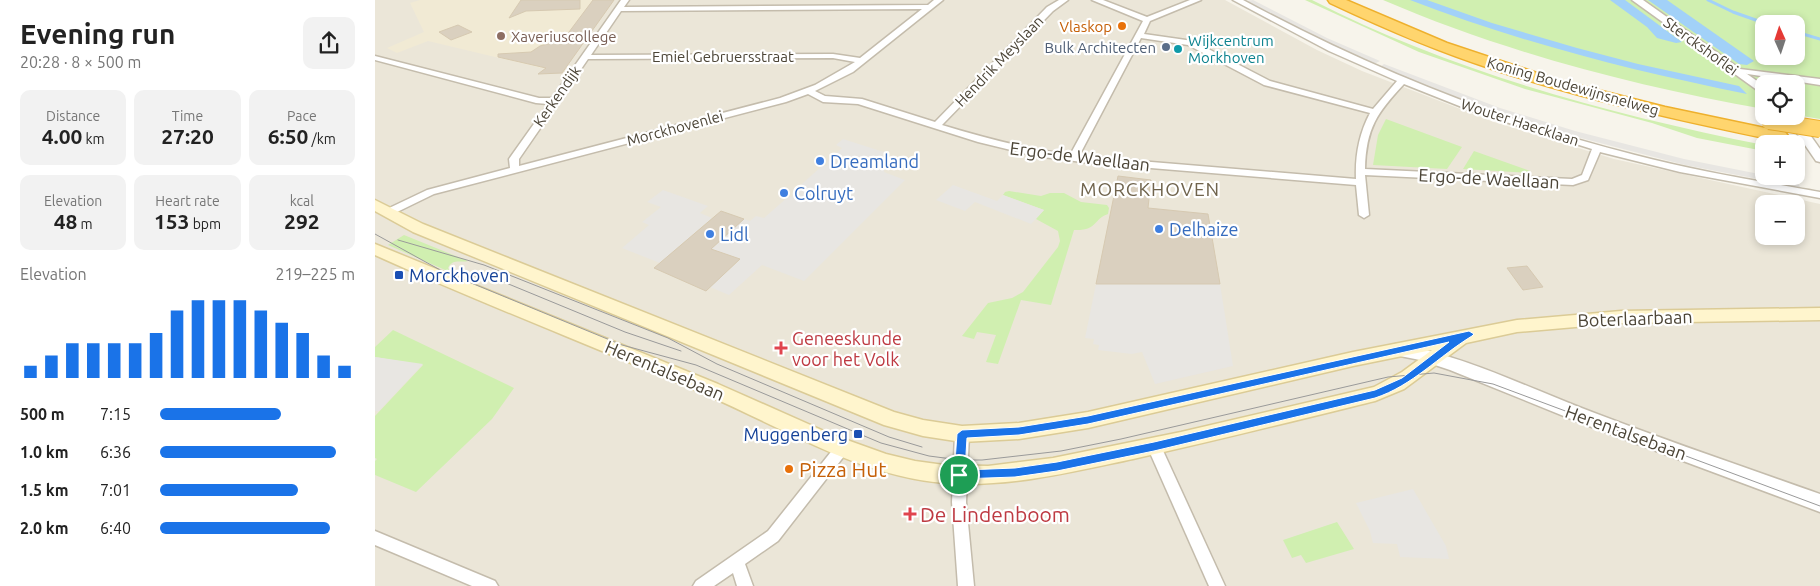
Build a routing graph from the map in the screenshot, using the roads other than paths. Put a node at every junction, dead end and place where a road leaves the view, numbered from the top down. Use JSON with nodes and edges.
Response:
{"nodes":[{"id":1,"x":625,"y":0,"type":"edge"},
{"id":2,"x":939,"y":0,"type":"edge"},
{"id":3,"x":1064,"y":0,"type":"edge"},
{"id":4,"x":1096,"y":0,"type":"edge"},
{"id":5,"x":1197,"y":0,"type":"edge"},
{"id":6,"x":1237,"y":0,"type":"edge"},
{"id":7,"x":1335,"y":0,"type":"edge"},
{"id":8,"x":1364,"y":0,"type":"edge"},
{"id":9,"x":1637,"y":0,"type":"edge"},
{"id":10,"x":930,"y":7,"type":"junction"},
{"id":11,"x":619,"y":9,"type":"junction"},
{"id":12,"x":1147,"y":20,"type":"junction"},
{"id":13,"x":1138,"y":35,"type":"junction"},
{"id":14,"x":585,"y":57,"type":"junction"},
{"id":15,"x":375,"y":58,"type":"edge"},
{"id":16,"x":861,"y":61,"type":"junction"},
{"id":17,"x":1735,"y":70,"type":"junction"},
{"id":18,"x":1766,"y":75,"type":"edge"},
{"id":19,"x":1403,"y":80,"type":"junction"},
{"id":20,"x":1805,"y":80,"type":"edge"},
{"id":21,"x":1755,"y":82,"type":"edge"},
{"id":22,"x":1820,"y":82,"type":"edge"},
{"id":23,"x":809,"y":91,"type":"junction"},
{"id":24,"x":553,"y":101,"type":"junction"},
{"id":25,"x":1375,"y":112,"type":"junction"},
{"id":26,"x":1797,"y":125,"type":"edge"},
{"id":27,"x":936,"y":126,"type":"junction"},
{"id":28,"x":1820,"y":129,"type":"edge"},
{"id":29,"x":1820,"y":143,"type":"edge"},
{"id":30,"x":1597,"y":148,"type":"junction"},
{"id":31,"x":1073,"y":158,"type":"junction"},
{"id":32,"x":1820,"y":158,"type":"edge"},
{"id":33,"x":515,"y":170,"type":"junction"},
{"id":34,"x":1359,"y":177,"type":"junction"},
{"id":35,"x":1820,"y":195,"type":"edge"},
{"id":36,"x":375,"y":205,"type":"edge"},
{"id":37,"x":387,"y":215,"type":"edge"},
{"id":38,"x":1364,"y":215,"type":"dead end"},
{"id":39,"x":375,"y":223,"type":"edge"},
{"id":40,"x":375,"y":249,"type":"edge"},
{"id":41,"x":1820,"y":314,"type":"edge"},
{"id":42,"x":1801,"y":316,"type":"junction"},
{"id":43,"x":1820,"y":319,"type":"edge"},
{"id":44,"x":1469,"y":334,"type":"junction"},
{"id":45,"x":1394,"y":350,"type":"junction"},
{"id":46,"x":1433,"y":358,"type":"junction"},
{"id":47,"x":962,"y":434,"type":"junction"},
{"id":48,"x":1154,"y":446,"type":"junction"},
{"id":49,"x":843,"y":447,"type":"junction"},
{"id":50,"x":959,"y":475,"type":"junction"},
{"id":51,"x":1820,"y":503,"type":"edge"},
{"id":52,"x":375,"y":538,"type":"edge"},
{"id":53,"x":737,"y":563,"type":"junction"},
{"id":54,"x":490,"y":586,"type":"edge"},
{"id":55,"x":701,"y":586,"type":"edge"},
{"id":56,"x":745,"y":586,"type":"edge"},
{"id":57,"x":966,"y":586,"type":"edge"},
{"id":58,"x":1217,"y":586,"type":"edge"}],
"edges":[{"from":1,"to":11,"type":"street","name":"Kerkendijk"},
{"from":2,"to":10,"type":"street","name":"Morckhovenlei"},
{"from":3,"to":27,"type":"street","name":"Hendrik Meyslaan"},
{"from":4,"to":12,"type":"street"},
{"from":5,"to":12,"type":"street"},
{"from":6,"to":19,"type":"street","name":"Wouter Haecklaan"},
{"from":7,"to":29,"type":"highway","name":"Koning Boudewijnsnelweg"},
{"from":8,"to":28,"type":"highway","name":"Koning Boudewijnsnelweg","bridge":true},
{"from":9,"to":17,"type":"street","name":"Sterckshoflei"},
{"from":10,"to":11,"type":"street"},
{"from":10,"to":16,"type":"street","name":"Morckhovenlei"},
{"from":11,"to":14,"type":"street","name":"Kerkendijk"},
{"from":12,"to":13,"type":"street"},
{"from":13,"to":25,"type":"street"},
{"from":13,"to":31,"type":"street"},
{"from":14,"to":16,"type":"street","name":"Emiel Gebruersstraat"},
{"from":14,"to":24,"type":"street","name":"Kerkendijk"},
{"from":15,"to":24,"type":"street"},
{"from":16,"to":23,"type":"street","name":"Morckhovenlei"},
{"from":17,"to":18,"type":"street"},
{"from":17,"to":21,"type":"street","name":"Sterckshoflei"},
{"from":19,"to":25,"type":"street"},
{"from":19,"to":30,"type":"street","name":"Wouter Haecklaan"},
{"from":20,"to":22,"type":"street"},
{"from":23,"to":27,"type":"street","name":"Ergo-de Waellaan"},
{"from":23,"to":33,"type":"street","name":"Morckhovenlei"},
{"from":24,"to":33,"type":"street","name":"Kerkendijk"},
{"from":25,"to":34,"type":"street"},
{"from":26,"to":32,"type":"street"},
{"from":27,"to":31,"type":"street","name":"Ergo-de Waellaan"},
{"from":30,"to":34,"type":"street","name":"Ergo-de Waellaan"},
{"from":30,"to":35,"type":"street","name":"Wouter Haecklaan"},
{"from":31,"to":34,"type":"street","name":"Ergo-de Waellaan"},
{"from":33,"to":37,"type":"street","name":"Morckhovenlei"},
{"from":34,"to":38,"type":"street"},
{"from":36,"to":37,"type":"main road","name":"Herentalsebaan"},
{"from":37,"to":39,"type":"main road"},
{"from":37,"to":47,"type":"main road","name":"Herentalsebaan"},
{"from":40,"to":49,"type":"main road","name":"Herentalsebaan"},
{"from":41,"to":42,"type":"main road","name":"Boterlaarbaan"},
{"from":42,"to":43,"type":"main road","name":"Boterlaarbaan"},
{"from":42,"to":44,"type":"main road","name":"Boterlaarbaan"},
{"from":44,"to":45,"type":"main road","name":"Boterlaarbaan"},
{"from":44,"to":46,"type":"main road","name":"Boterlaarbaan"},
{"from":45,"to":46,"type":"street","name":"Herentalsebaan"},
{"from":45,"to":47,"type":"main road","name":"Herentalsebaan"},
{"from":46,"to":48,"type":"main road","name":"Herentalsebaan"},
{"from":46,"to":51,"type":"street","name":"Herentalsebaan"},
{"from":47,"to":50,"type":"street"},
{"from":48,"to":50,"type":"main road","name":"Herentalsebaan"},
{"from":48,"to":58,"type":"street"},
{"from":49,"to":50,"type":"main road","name":"Herentalsebaan"},
{"from":49,"to":53,"type":"street"},
{"from":50,"to":57,"type":"street"},
{"from":52,"to":54,"type":"street"},
{"from":53,"to":55,"type":"street"},
{"from":53,"to":56,"type":"street"}]}
